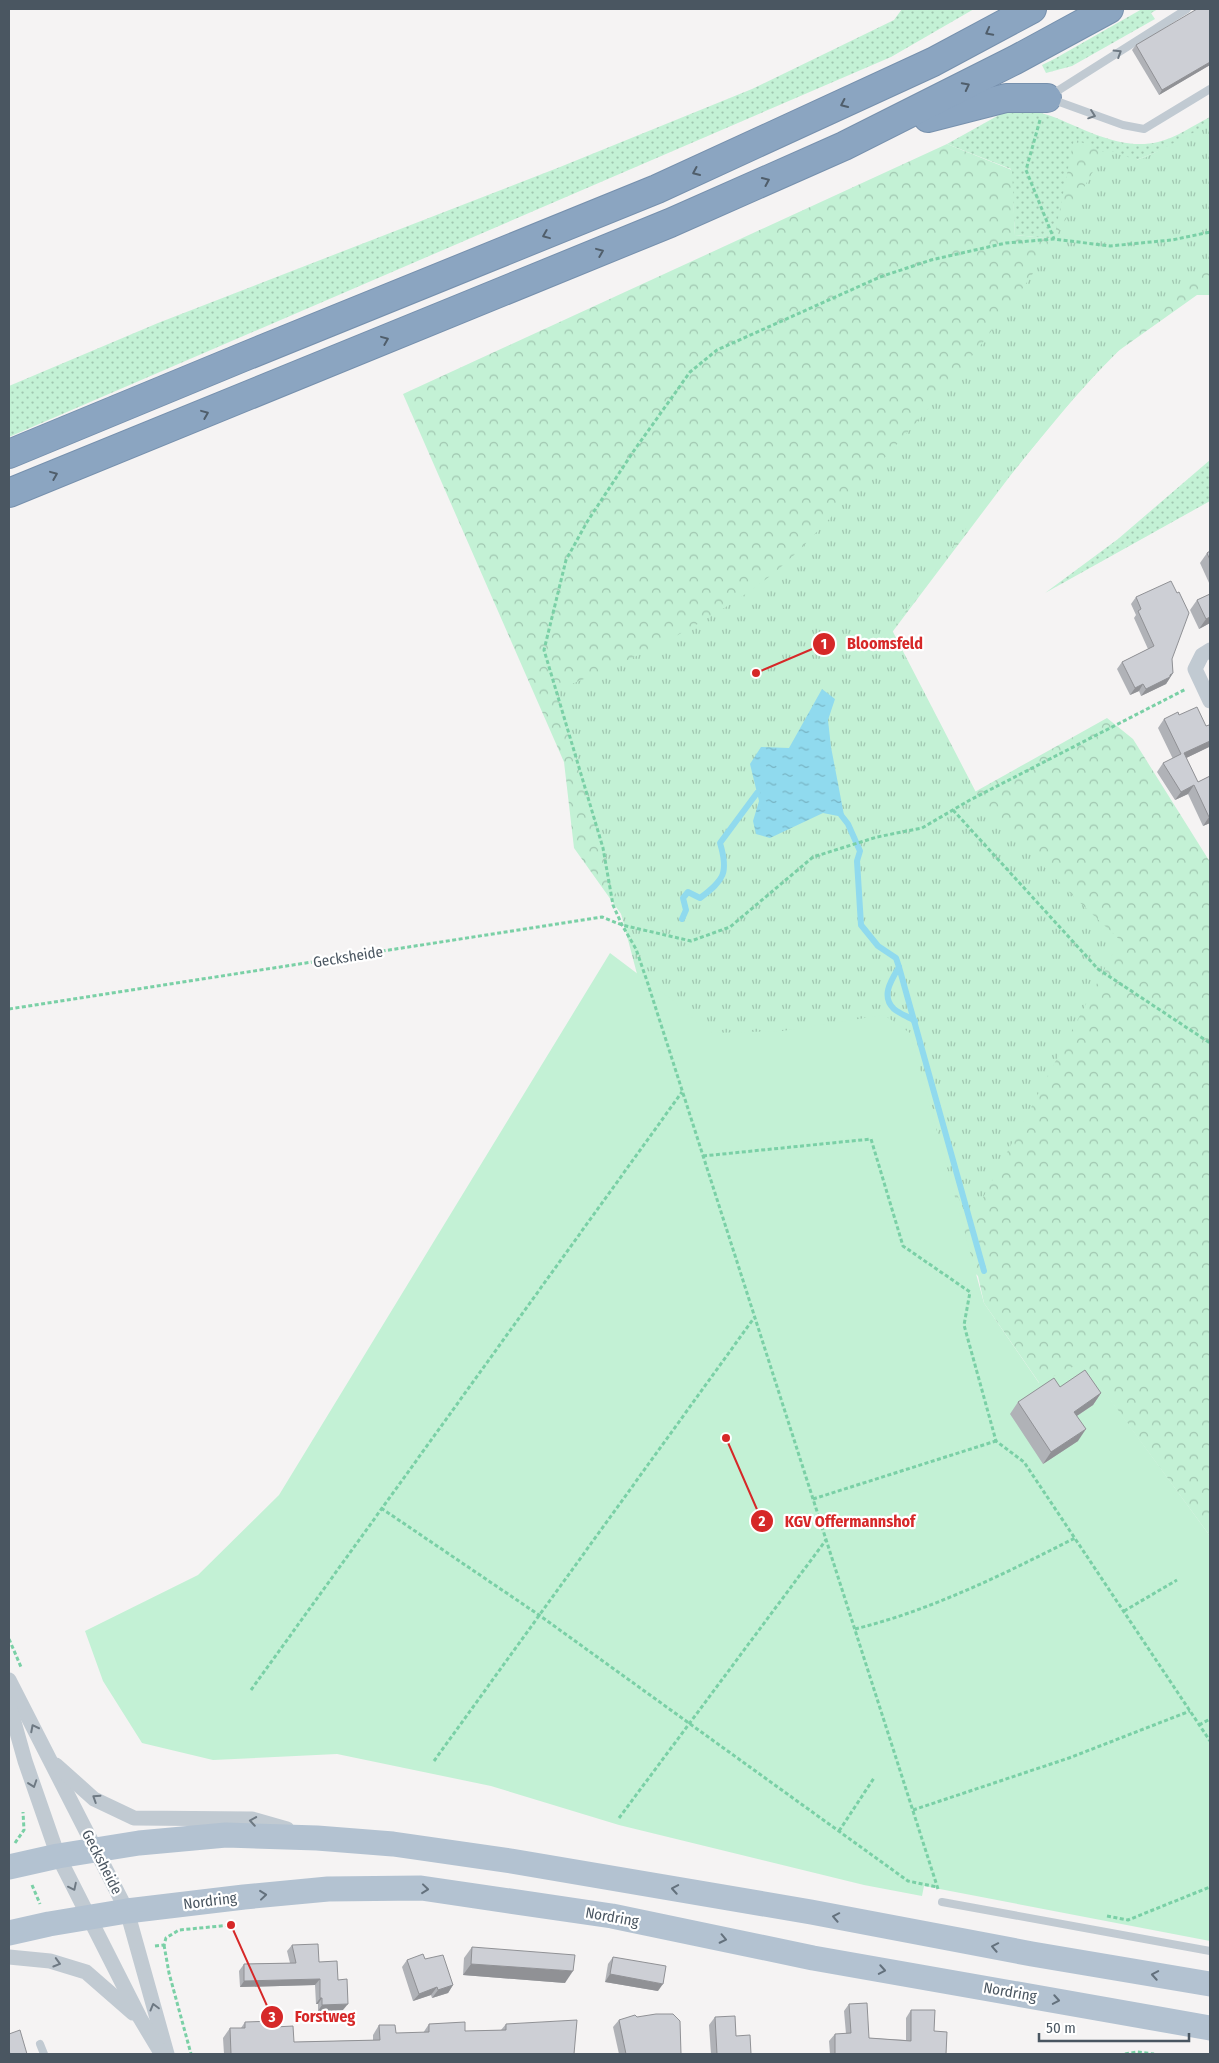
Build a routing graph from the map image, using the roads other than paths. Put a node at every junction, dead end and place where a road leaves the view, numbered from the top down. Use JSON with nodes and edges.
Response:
{"nodes":[{"id":1,"x":1032,"y":9,"type":"edge"},
{"id":2,"x":1109,"y":9,"type":"edge"},
{"id":3,"x":1186,"y":9,"type":"edge"},
{"id":4,"x":1210,"y":89,"type":"edge"},
{"id":5,"x":1047,"y":98,"type":"junction"},
{"id":6,"x":844,"y":146,"type":"junction"},
{"id":7,"x":9,"y":454,"type":"edge"},
{"id":8,"x":9,"y":493,"type":"edge"},
{"id":9,"x":1210,"y":650,"type":"edge"},
{"id":10,"x":1210,"y":701,"type":"edge"},
{"id":11,"x":9,"y":1680,"type":"edge"},
{"id":12,"x":9,"y":1704,"type":"edge"},
{"id":13,"x":50,"y":1759,"type":"junction"},
{"id":14,"x":317,"y":1838,"type":"junction"},
{"id":15,"x":96,"y":1850,"type":"junction"},
{"id":16,"x":58,"y":1856,"type":"junction"},
{"id":17,"x":16,"y":1865,"type":"edge"},
{"id":18,"x":942,"y":1902,"type":"road end"},
{"id":19,"x":127,"y":1911,"type":"junction"},
{"id":20,"x":88,"y":1918,"type":"junction"},
{"id":21,"x":9,"y":1933,"type":"edge"},
{"id":22,"x":1210,"y":1951,"type":"edge"},
{"id":23,"x":9,"y":1957,"type":"edge"},
{"id":24,"x":1207,"y":1984,"type":"edge"},
{"id":25,"x":140,"y":2018,"type":"junction"},
{"id":26,"x":1210,"y":2028,"type":"edge"},
{"id":27,"x":40,"y":2044,"type":"dead end"},
{"id":28,"x":44,"y":2054,"type":"edge"},
{"id":29,"x":162,"y":2054,"type":"edge"},
{"id":30,"x":167,"y":2054,"type":"edge"}],
"edges":[{"from":1,"to":7,"type":"highway","one_way":true},
{"from":6,"to":2,"type":"highway","one_way":true},
{"from":5,"to":3,"type":"lane","one_way":true},
{"from":5,"to":4,"type":"lane","one_way":true},
{"from":5,"to":6,"type":"highway"},
{"from":8,"to":6,"type":"highway","one_way":true},
{"from":9,"to":10,"type":"street"},
{"from":13,"to":11,"type":"street","name":"Gecksheide","one_way":true},
{"from":12,"to":16,"type":"street","one_way":true},
{"from":14,"to":13,"type":"street","one_way":true},
{"from":13,"to":15,"type":"street","name":"Gecksheide"},
{"from":14,"to":15,"type":"main road"},
{"from":24,"to":14,"type":"main road","one_way":true},
{"from":15,"to":16,"type":"main road"},
{"from":15,"to":19,"type":"street","name":"Gecksheide"},
{"from":16,"to":17,"type":"main road"},
{"from":16,"to":20,"type":"street","one_way":true},
{"from":18,"to":22,"type":"lane"},
{"from":19,"to":20,"type":"main road","name":"Nordring"},
{"from":19,"to":26,"type":"main road","name":"Nordring","one_way":true},
{"from":30,"to":19,"type":"street","name":"Gecksheide","one_way":true},
{"from":20,"to":21,"type":"main road","name":"Nordring"},
{"from":20,"to":25,"type":"street"},
{"from":23,"to":25,"type":"street","one_way":true},
{"from":25,"to":29,"type":"street"},
{"from":27,"to":28,"type":"lane"}]}
